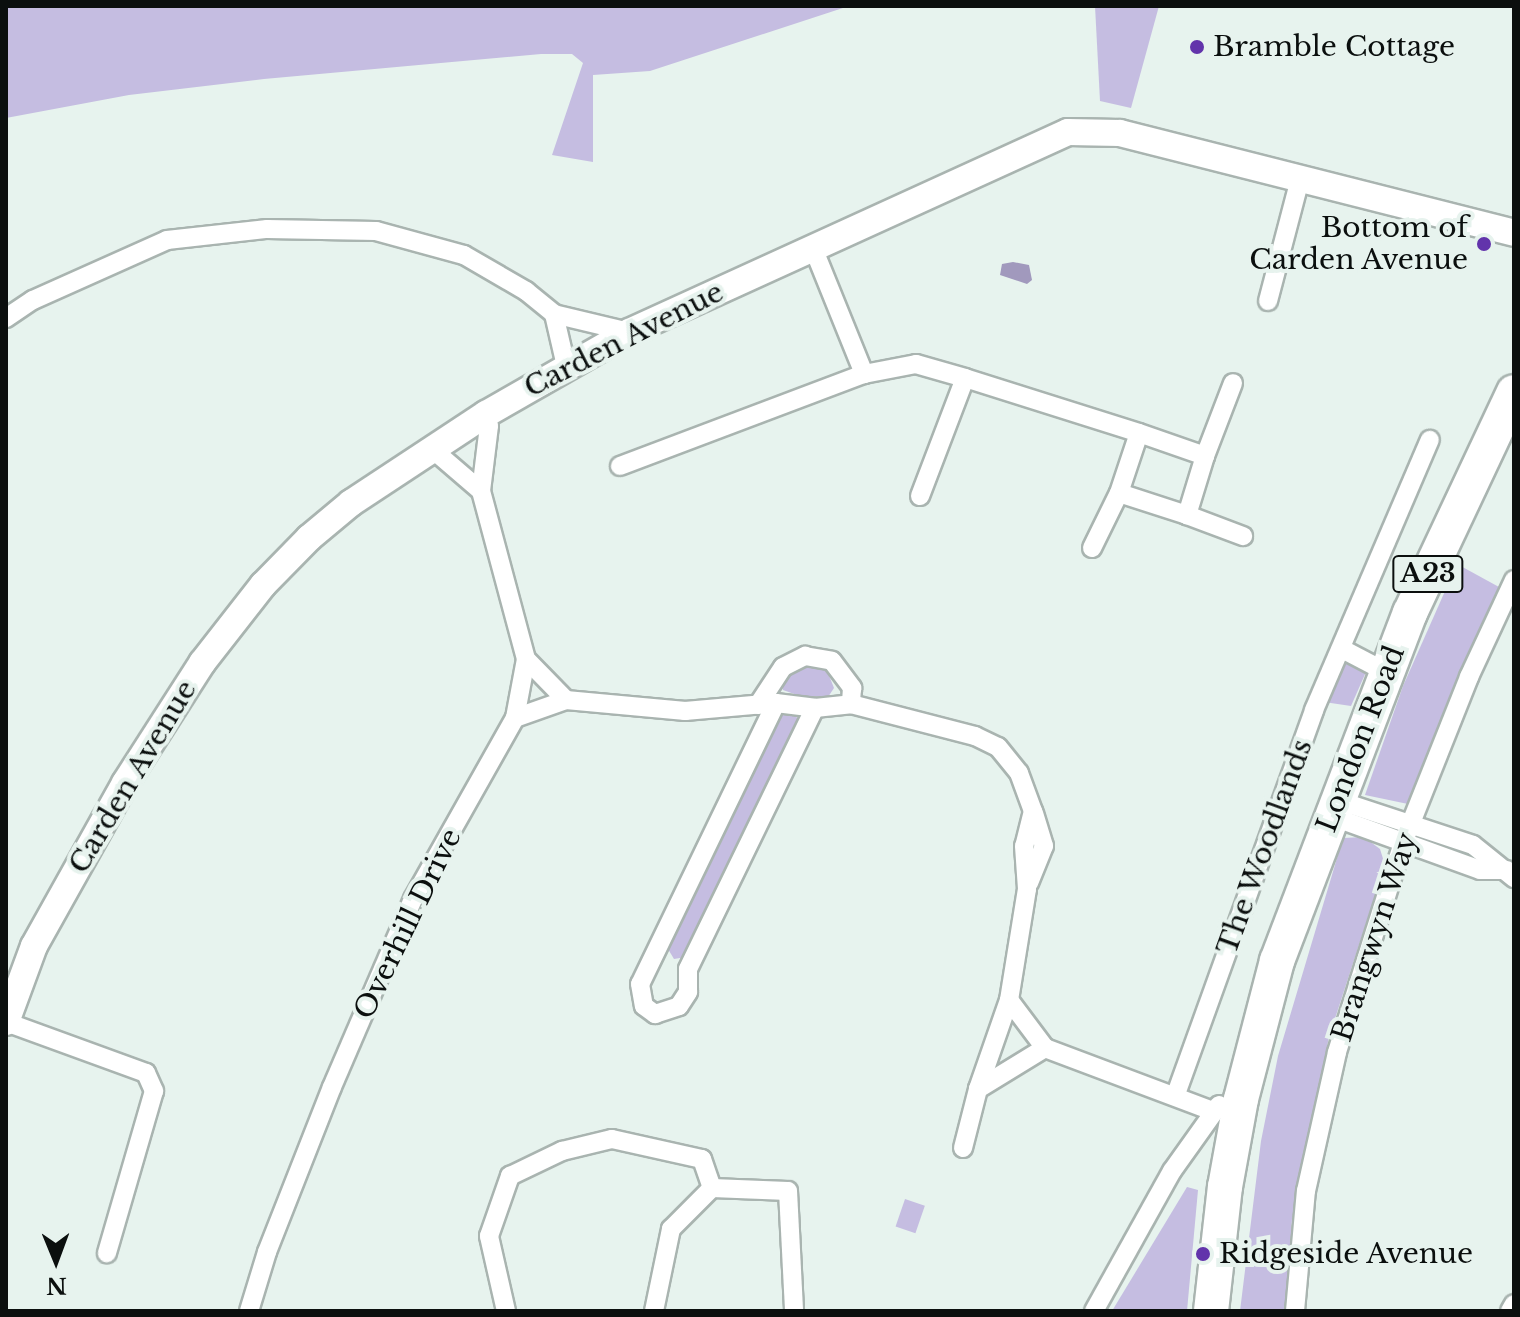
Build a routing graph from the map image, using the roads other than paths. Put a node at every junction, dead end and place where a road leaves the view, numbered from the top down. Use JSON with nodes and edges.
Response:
{"nodes":[{"id":1,"x":1300,"y":179,"type":"junction"},
{"id":2,"x":1514,"y":233,"type":"edge"},
{"id":3,"x":814,"y":250,"type":"junction"},
{"id":4,"x":1268,"y":301,"type":"dead end"},
{"id":5,"x":554,"y":314,"type":"junction"},
{"id":6,"x":6,"y":318,"type":"edge"},
{"id":7,"x":629,"y":332,"type":"junction"},
{"id":8,"x":566,"y":366,"type":"junction"},
{"id":9,"x":864,"y":374,"type":"junction"},
{"id":10,"x":965,"y":378,"type":"junction"},
{"id":11,"x":1233,"y":383,"type":"dead end"},
{"id":12,"x":1514,"y":392,"type":"edge"},
{"id":13,"x":486,"y":414,"type":"junction"},
{"id":14,"x":1139,"y":433,"type":"junction"},
{"id":15,"x":1430,"y":440,"type":"dead end"},
{"id":16,"x":431,"y":448,"type":"junction"},
{"id":17,"x":1205,"y":456,"type":"junction"},
{"id":18,"x":620,"y":466,"type":"dead end"},
{"id":19,"x":481,"y":491,"type":"junction"},
{"id":20,"x":1119,"y":493,"type":"junction"},
{"id":21,"x":920,"y":496,"type":"dead end"},
{"id":22,"x":1187,"y":515,"type":"junction"},
{"id":23,"x":1243,"y":536,"type":"dead end"},
{"id":24,"x":1092,"y":548,"type":"dead end"},
{"id":25,"x":1514,"y":580,"type":"edge"},
{"id":26,"x":1342,"y":649,"type":"junction"},
{"id":27,"x":526,"y":659,"type":"junction"},
{"id":28,"x":1386,"y":672,"type":"junction"},
{"id":29,"x":566,"y":700,"type":"junction"},
{"id":30,"x":767,"y":704,"type":"junction"},
{"id":31,"x":851,"y":704,"type":"junction"},
{"id":32,"x":815,"y":708,"type":"junction"},
{"id":33,"x":515,"y":718,"type":"junction"},
{"id":34,"x":746,"y":770,"type":"junction"},
{"id":35,"x":777,"y":785,"type":"junction"},
{"id":36,"x":1334,"y":808,"type":"junction"},
{"id":37,"x":1411,"y":824,"type":"junction"},
{"id":38,"x":1403,"y":843,"type":"junction"},
{"id":39,"x":1511,"y":873,"type":"edge"},
{"id":40,"x":655,"y":956,"type":"junction"},
{"id":41,"x":688,"y":969,"type":"junction"},
{"id":42,"x":1009,"y":1000,"type":"junction"},
{"id":43,"x":6,"y":1022,"type":"edge"},
{"id":44,"x":1045,"y":1048,"type":"junction"},
{"id":45,"x":978,"y":1089,"type":"junction"},
{"id":46,"x":1176,"y":1094,"type":"junction"},
{"id":47,"x":1227,"y":1105,"type":"junction"},
{"id":48,"x":963,"y":1148,"type":"dead end"},
{"id":49,"x":712,"y":1188,"type":"junction"},
{"id":50,"x":107,"y":1253,"type":"dead end"},
{"id":51,"x":1514,"y":1304,"type":"edge"},
{"id":52,"x":249,"y":1311,"type":"edge"},
{"id":53,"x":506,"y":1311,"type":"edge"},
{"id":54,"x":654,"y":1311,"type":"edge"},
{"id":55,"x":794,"y":1311,"type":"edge"},
{"id":56,"x":1094,"y":1311,"type":"edge"},
{"id":57,"x":1211,"y":1311,"type":"edge"},
{"id":58,"x":1295,"y":1311,"type":"edge"},
{"id":59,"x":1510,"y":1311,"type":"edge"}],
"edges":[{"from":1,"to":2,"type":"street","name":"Carden Avenue"},
{"from":1,"to":3,"type":"street","name":"Carden Avenue"},
{"from":1,"to":4,"type":"street"},
{"from":3,"to":7,"type":"street","name":"Carden Avenue"},
{"from":3,"to":9,"type":"street"},
{"from":5,"to":6,"type":"street"},
{"from":5,"to":7,"type":"street"},
{"from":5,"to":8,"type":"street"},
{"from":7,"to":8,"type":"street","name":"Carden Avenue"},
{"from":8,"to":13,"type":"street","name":"Carden Avenue"},
{"from":9,"to":10,"type":"street"},
{"from":9,"to":18,"type":"street"},
{"from":10,"to":14,"type":"street"},
{"from":10,"to":21,"type":"street"},
{"from":11,"to":17,"type":"street"},
{"from":12,"to":28,"type":"highway","name":"London Road","number":"A23"},
{"from":13,"to":16,"type":"street","name":"Carden Avenue"},
{"from":13,"to":19,"type":"street","name":"Overhill Drive"},
{"from":14,"to":17,"type":"street"},
{"from":14,"to":20,"type":"street"},
{"from":15,"to":26,"type":"street","name":"The Woodlands"},
{"from":16,"to":19,"type":"street"},
{"from":16,"to":43,"type":"street","name":"Carden Avenue"},
{"from":17,"to":22,"type":"street"},
{"from":19,"to":27,"type":"street","name":"Overhill Drive"},
{"from":20,"to":22,"type":"street"},
{"from":20,"to":24,"type":"street"},
{"from":22,"to":23,"type":"street"},
{"from":25,"to":37,"type":"street","name":"Brangwyn Way"},
{"from":26,"to":28,"type":"street"},
{"from":26,"to":46,"type":"street","name":"The Woodlands"},
{"from":27,"to":29,"type":"street"},
{"from":27,"to":33,"type":"street","name":"Overhill Drive"},
{"from":28,"to":36,"type":"highway","name":"London Road","number":"A23"},
{"from":29,"to":30,"type":"street"},
{"from":29,"to":33,"type":"street"},
{"from":30,"to":31,"type":"street"},
{"from":30,"to":32,"type":"street"},
{"from":30,"to":34,"type":"street"},
{"from":31,"to":32,"type":"street"},
{"from":31,"to":42,"type":"street"},
{"from":32,"to":35,"type":"street"},
{"from":33,"to":52,"type":"street","name":"Overhill Drive"},
{"from":34,"to":35,"type":"street"},
{"from":34,"to":40,"type":"street"},
{"from":35,"to":41,"type":"street"},
{"from":36,"to":37,"type":"street"},
{"from":36,"to":38,"type":"street"},
{"from":36,"to":47,"type":"highway","name":"London Road","number":"A23"},
{"from":37,"to":38,"type":"street","name":"Brangwyn Way"},
{"from":37,"to":39,"type":"street"},
{"from":38,"to":39,"type":"street"},
{"from":38,"to":58,"type":"street","name":"Brangwyn Way"},
{"from":40,"to":41,"type":"street"},
{"from":40,"to":41,"type":"street"},
{"from":42,"to":44,"type":"street"},
{"from":42,"to":45,"type":"street"},
{"from":43,"to":50,"type":"street"},
{"from":44,"to":45,"type":"street"},
{"from":44,"to":46,"type":"street"},
{"from":45,"to":48,"type":"street"},
{"from":46,"to":47,"type":"street"},
{"from":47,"to":56,"type":"street"},
{"from":47,"to":57,"type":"highway","number":"A23"},
{"from":49,"to":53,"type":"street"},
{"from":49,"to":54,"type":"street"},
{"from":49,"to":55,"type":"street"},
{"from":51,"to":59,"type":"street"}]}
